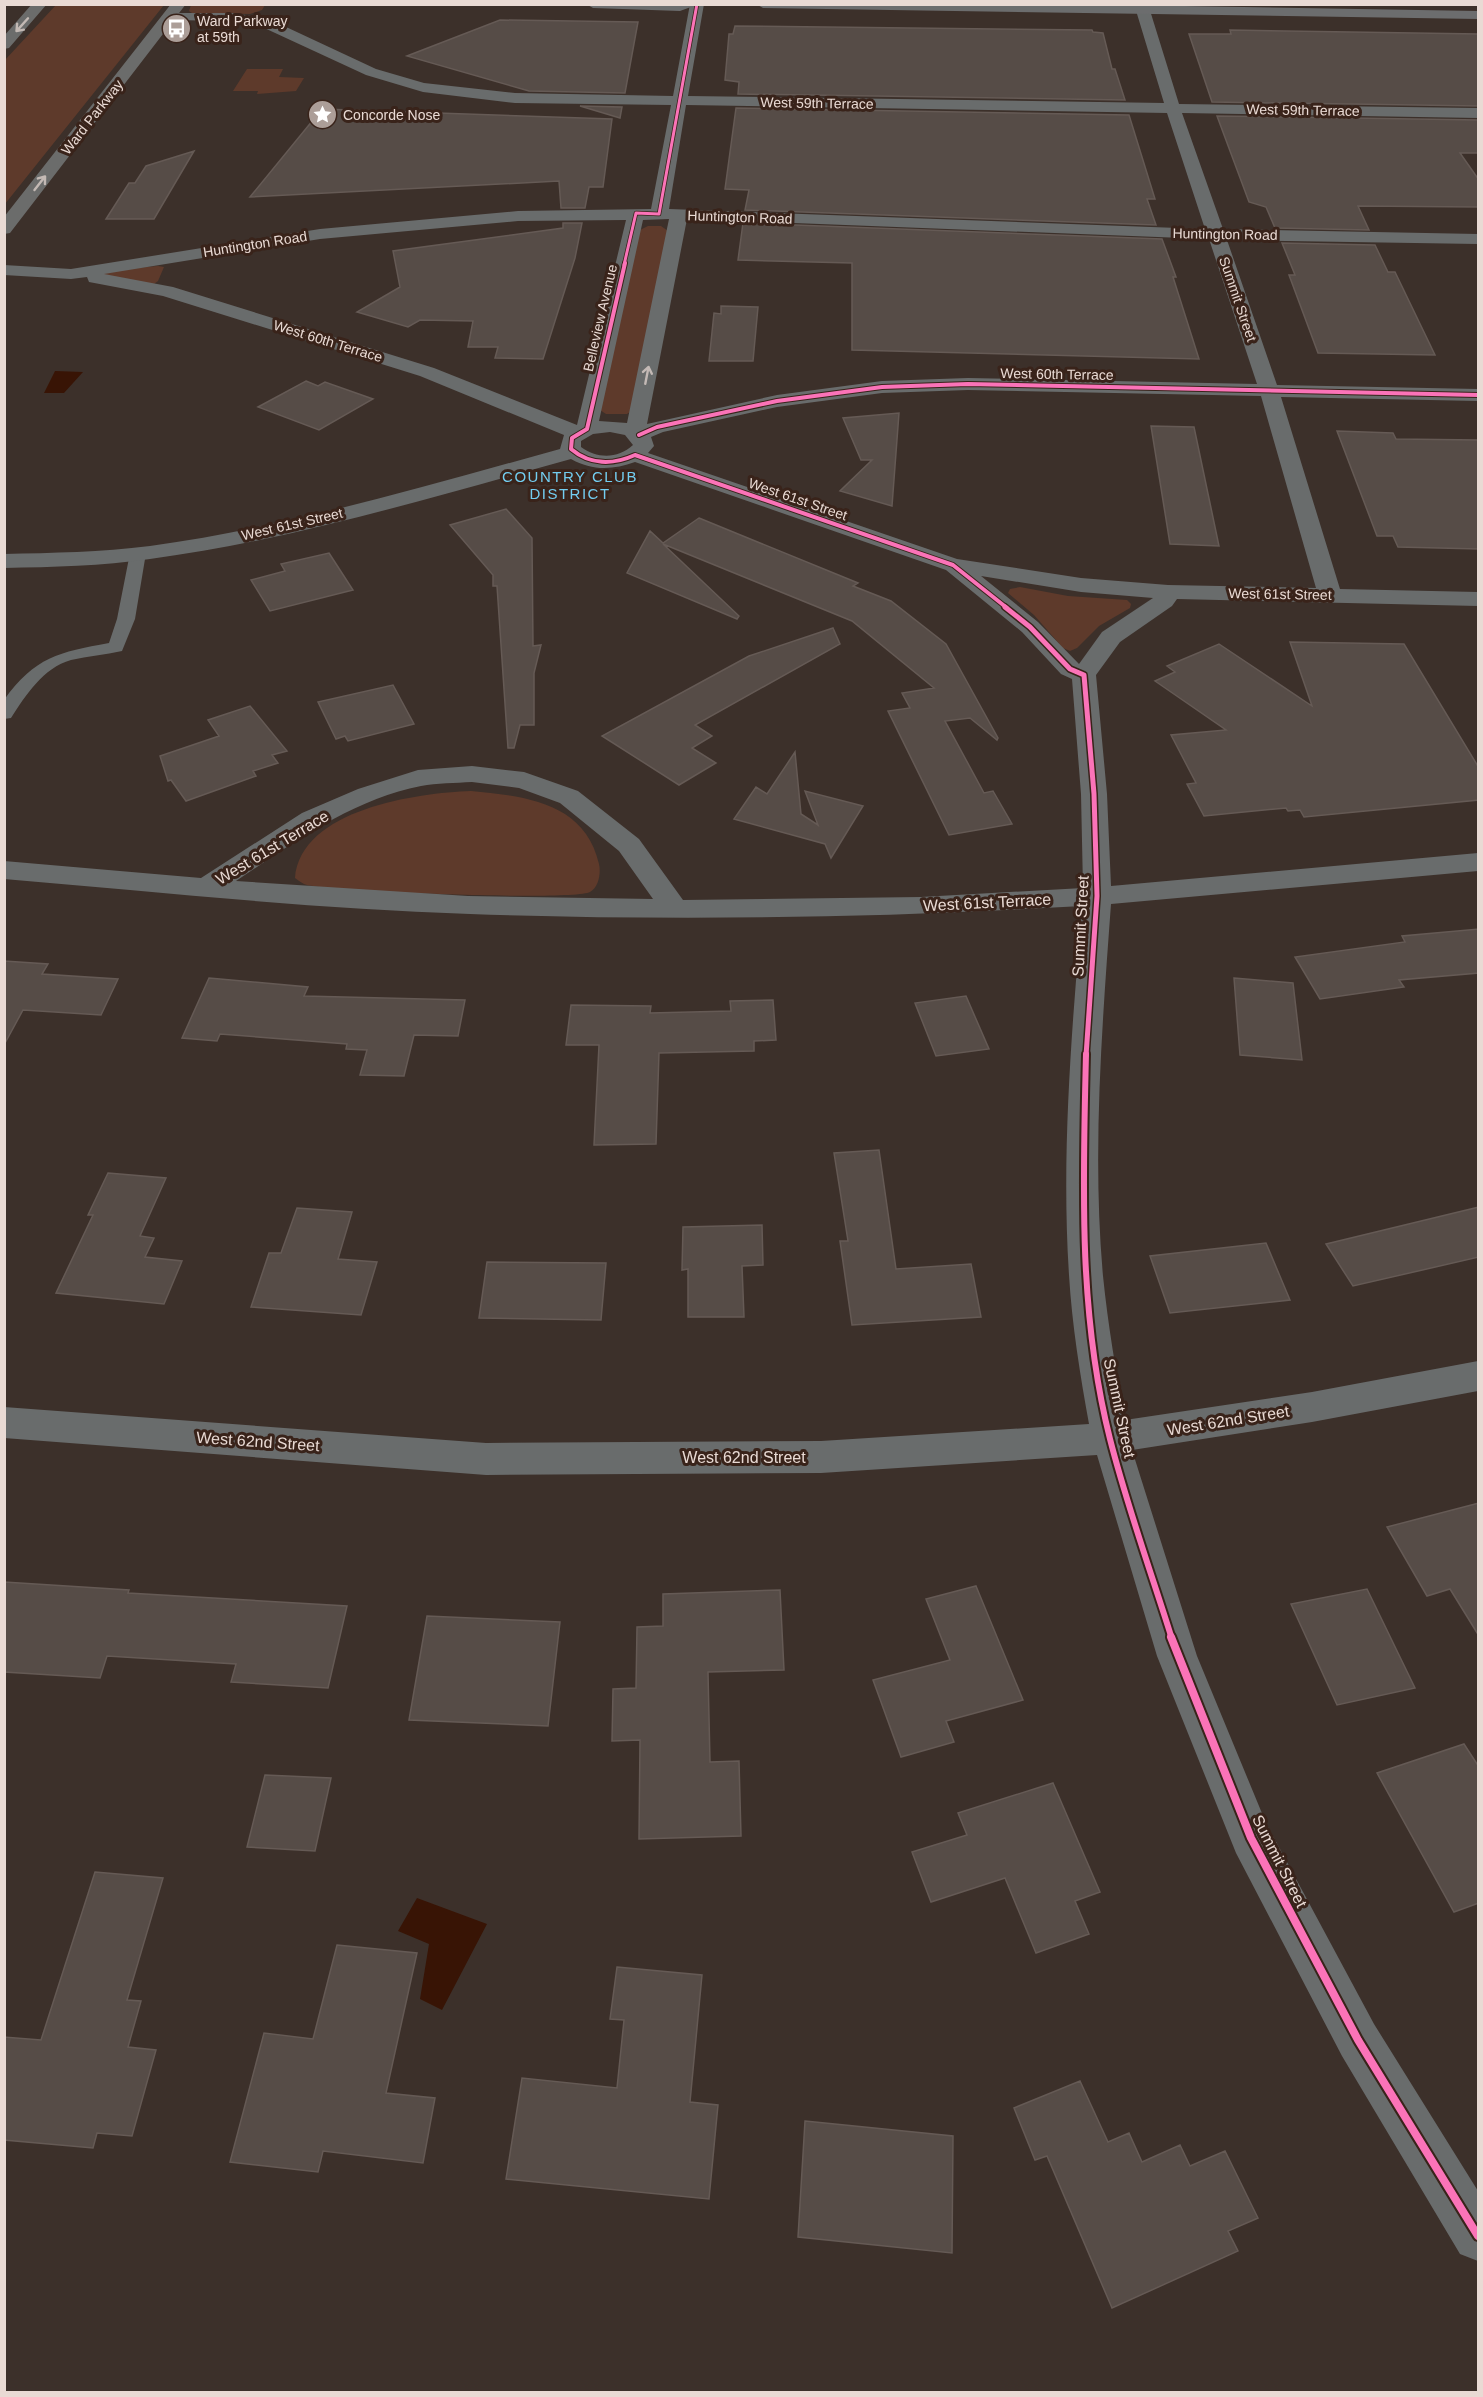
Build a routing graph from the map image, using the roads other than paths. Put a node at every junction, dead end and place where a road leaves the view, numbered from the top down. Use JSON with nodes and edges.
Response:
{"nodes":[{"id":1,"x":40,"y":4,"type":"edge"},
{"id":2,"x":593,"y":4,"type":"edge"},
{"id":3,"x":695,"y":4,"type":"edge"},
{"id":4,"x":763,"y":4,"type":"edge"},
{"id":5,"x":1142,"y":7,"type":"edge"},
{"id":6,"x":175,"y":10,"type":"edge"},
{"id":7,"x":1479,"y":15,"type":"edge"},
{"id":8,"x":4,"y":45,"type":"edge"},
{"id":9,"x":680,"y":101,"type":"junction"},
{"id":10,"x":1173,"y":108,"type":"junction"},
{"id":11,"x":1479,"y":113,"type":"edge"},
{"id":12,"x":636,"y":213,"type":"junction"},
{"id":13,"x":659,"y":214,"type":"junction"},
{"id":14,"x":679,"y":214,"type":"junction"},
{"id":15,"x":4,"y":230,"type":"edge"},
{"id":16,"x":1216,"y":234,"type":"junction"},
{"id":17,"x":1479,"y":239,"type":"edge"},
{"id":18,"x":186,"y":255,"type":"junction"},
{"id":19,"x":4,"y":270,"type":"edge"},
{"id":20,"x":71,"y":274,"type":"junction"},
{"id":21,"x":166,"y":291,"type":"junction"},
{"id":22,"x":1269,"y":391,"type":"junction"},
{"id":23,"x":1479,"y":395,"type":"edge"},
{"id":24,"x":580,"y":438,"type":"junction"},
{"id":25,"x":637,"y":440,"type":"junction"},
{"id":26,"x":138,"y":553,"type":"junction"},
{"id":27,"x":4,"y":561,"type":"edge"},
{"id":28,"x":953,"y":565,"type":"junction"},
{"id":29,"x":1168,"y":592,"type":"junction"},
{"id":30,"x":1330,"y":596,"type":"junction"},
{"id":31,"x":1479,"y":599,"type":"edge"},
{"id":32,"x":1084,"y":675,"type":"junction"},
{"id":33,"x":4,"y":714,"type":"edge"},
{"id":34,"x":1479,"y":862,"type":"edge"},
{"id":35,"x":4,"y":870,"type":"edge"},
{"id":36,"x":207,"y":887,"type":"junction"},
{"id":37,"x":1097,"y":896,"type":"junction"},
{"id":38,"x":675,"y":909,"type":"junction"},
{"id":39,"x":1479,"y":1376,"type":"edge"},
{"id":40,"x":4,"y":1422,"type":"edge"},
{"id":41,"x":1110,"y":1438,"type":"junction"},
{"id":42,"x":1479,"y":2236,"type":"edge"}],
"edges":[{"from":1,"to":8,"type":"main road","one_way":true},
{"from":2,"to":3,"type":"street"},
{"from":3,"to":9,"type":"street"},
{"from":4,"to":5,"type":"street"},
{"from":5,"to":7,"type":"street"},
{"from":5,"to":10,"type":"street","name":"Summit Street"},
{"from":6,"to":9,"type":"street","name":"West 59th Terrace"},
{"from":15,"to":6,"type":"main road","name":"Ward Parkway","one_way":true},
{"from":9,"to":10,"type":"street","name":"West 59th Terrace"},
{"from":9,"to":13,"type":"street"},
{"from":10,"to":11,"type":"street","name":"West 59th Terrace"},
{"from":10,"to":16,"type":"street","name":"Summit Street"},
{"from":12,"to":13,"type":"street","name":"Huntington Road"},
{"from":12,"to":18,"type":"street","name":"Huntington Road"},
{"from":12,"to":24,"type":"street","name":"Belleview Avenue"},
{"from":13,"to":14,"type":"street","name":"Huntington Road"},
{"from":14,"to":16,"type":"street","name":"Huntington Road"},
{"from":25,"to":14,"type":"street","one_way":true},
{"from":16,"to":17,"type":"street","name":"Huntington Road"},
{"from":16,"to":22,"type":"street","name":"Summit Street"},
{"from":18,"to":20,"type":"street","name":"Huntington Road"},
{"from":18,"to":21,"type":"street"},
{"from":19,"to":20,"type":"street","name":"Huntington Road"},
{"from":20,"to":21,"type":"street","name":"West 60th Terrace"},
{"from":21,"to":24,"type":"street","name":"West 60th Terrace"},
{"from":22,"to":23,"type":"street","name":"West 60th Terrace"},
{"from":22,"to":25,"type":"street","name":"West 60th Terrace"},
{"from":22,"to":30,"type":"street","name":"Summit Street"},
{"from":24,"to":25,"type":"street","name":"West 61st Street"},
{"from":24,"to":25,"type":"street","name":"West 60th Terrace"},
{"from":24,"to":26,"type":"street","name":"West 61st Street"},
{"from":25,"to":28,"type":"street","name":"West 61st Street"},
{"from":26,"to":27,"type":"street","name":"West 61st Street"},
{"from":26,"to":33,"type":"lane"},
{"from":28,"to":29,"type":"street","name":"West 61st Street"},
{"from":28,"to":32,"type":"street"},
{"from":29,"to":30,"type":"street","name":"West 61st Street"},
{"from":29,"to":32,"type":"street"},
{"from":30,"to":31,"type":"street","name":"West 61st Street"},
{"from":32,"to":37,"type":"street","name":"Summit Street"},
{"from":34,"to":37,"type":"street","name":"West 61st Terrace"},
{"from":35,"to":36,"type":"street","name":"West 61st Terrace"},
{"from":36,"to":38,"type":"street","name":"West 61st Terrace"},
{"from":36,"to":38,"type":"street","name":"West 61st Terrace"},
{"from":37,"to":38,"type":"street","name":"West 61st Terrace"},
{"from":37,"to":41,"type":"street","name":"Summit Street"},
{"from":39,"to":41,"type":"street","name":"West 62nd Street"},
{"from":40,"to":41,"type":"street","name":"West 62nd Street"},
{"from":41,"to":42,"type":"street","name":"Summit Street"}]}
